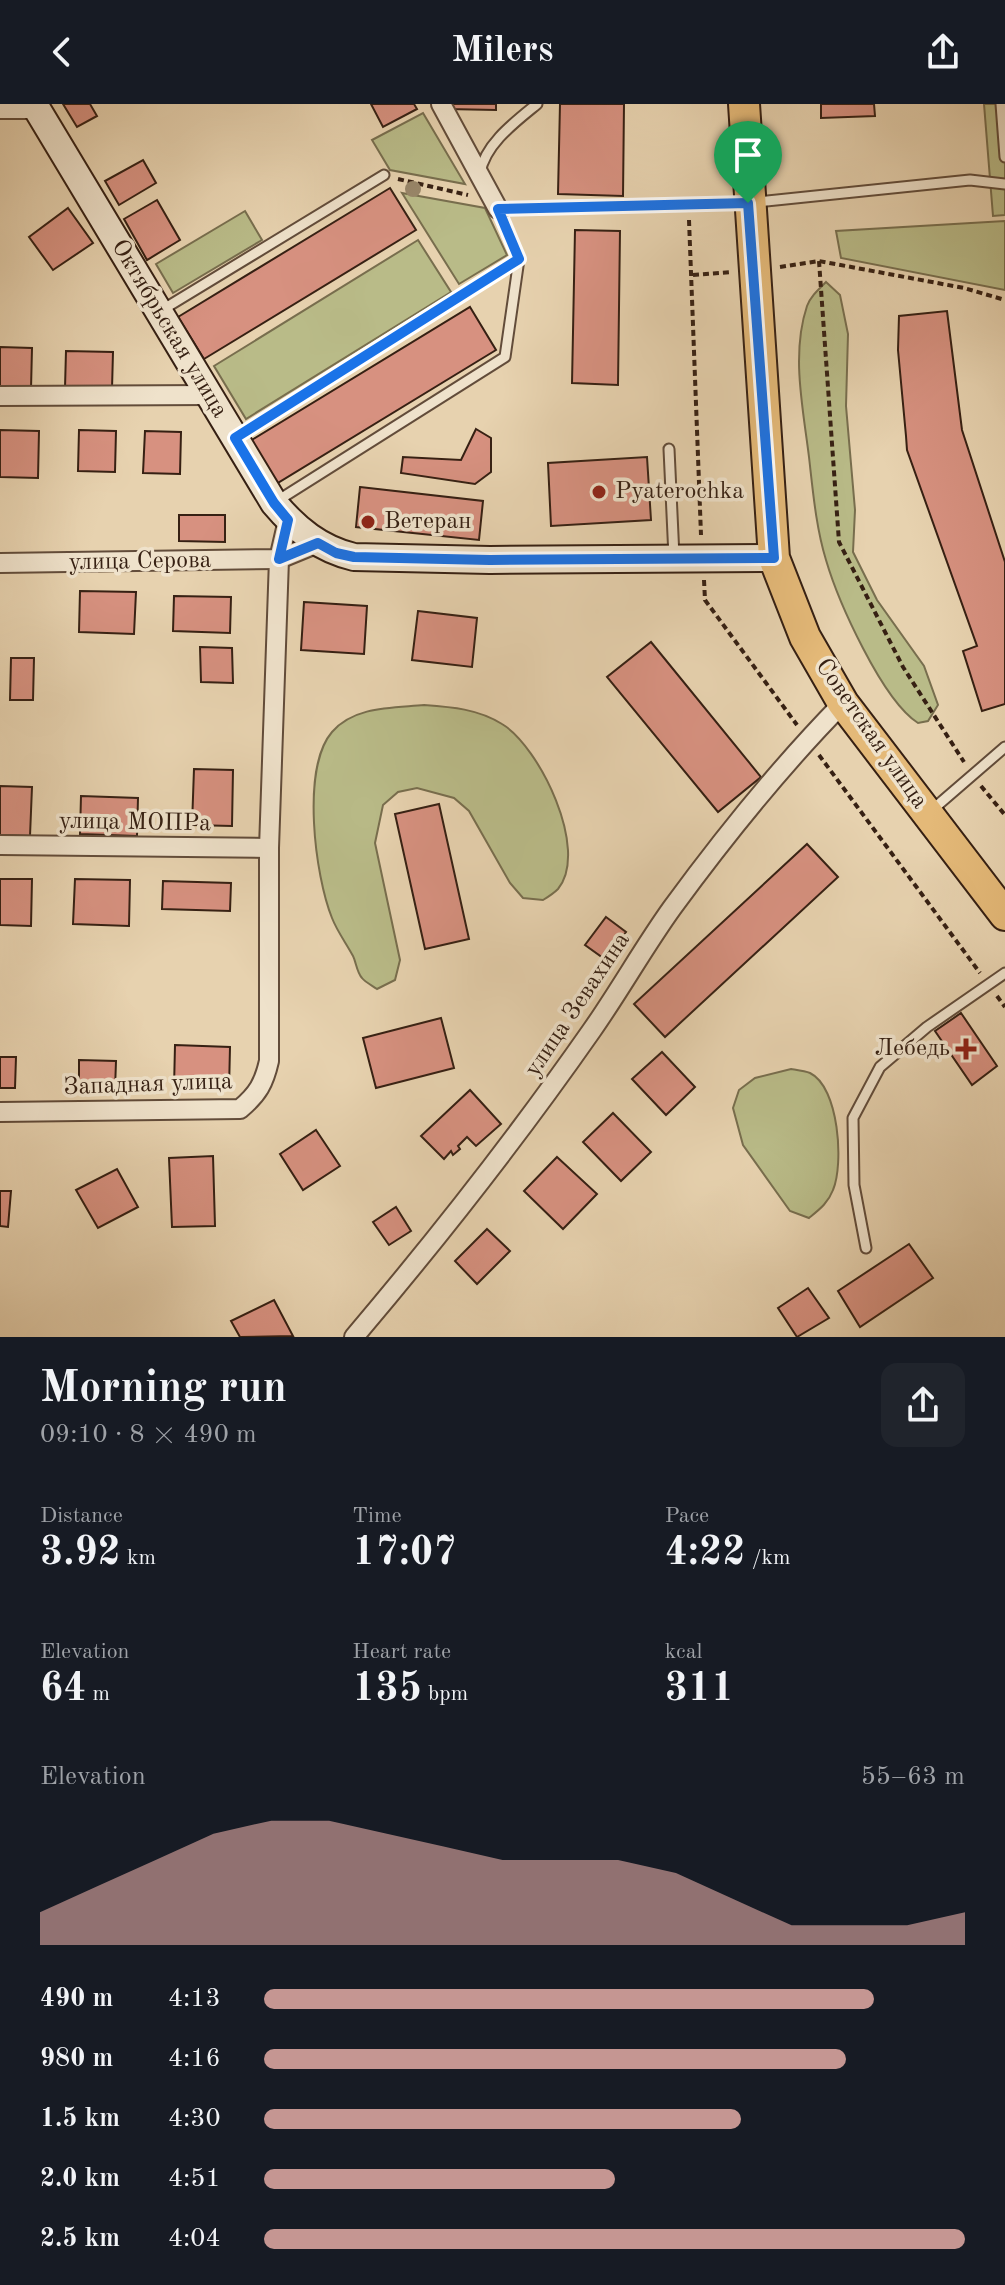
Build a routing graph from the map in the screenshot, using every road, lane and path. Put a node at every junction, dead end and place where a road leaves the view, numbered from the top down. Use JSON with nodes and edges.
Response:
{"nodes":[{"id":1,"x":441,"y":104,"type":"edge"},
{"id":2,"x":537,"y":104,"type":"edge"},
{"id":3,"x":744,"y":104,"type":"edge"},
{"id":4,"x":1001,"y":104,"type":"edge"},
{"id":5,"x":35,"y":106,"type":"edge"},
{"id":6,"x":0,"y":109,"type":"edge"},
{"id":7,"x":1005,"y":157,"type":"edge"},
{"id":8,"x":384,"y":175,"type":"joint"},
{"id":9,"x":480,"y":176,"type":"junction"},
{"id":10,"x":1005,"y":184,"type":"edge"},
{"id":11,"x":748,"y":203,"type":"junction"},
{"id":12,"x":496,"y":205,"type":"junction"},
{"id":13,"x":519,"y":259,"type":"junction"},
{"id":14,"x":819,"y":261,"type":"junction"},
{"id":15,"x":753,"y":270,"type":"junction"},
{"id":16,"x":692,"y":275,"type":"dead end"},
{"id":17,"x":1005,"y":300,"type":"edge"},
{"id":18,"x":159,"y":312,"type":"junction"},
{"id":19,"x":211,"y":395,"type":"junction"},
{"id":20,"x":0,"y":396,"type":"edge"},
{"id":21,"x":235,"y":438,"type":"junction"},
{"id":22,"x":669,"y":449,"type":"dead end"},
{"id":23,"x":281,"y":512,"type":"junction"},
{"id":24,"x":318,"y":543,"type":"junction"},
{"id":25,"x":674,"y":558,"type":"junction"},
{"id":26,"x":774,"y":558,"type":"junction"},
{"id":27,"x":279,"y":559,"type":"junction"},
{"id":28,"x":0,"y":563,"type":"edge"},
{"id":29,"x":843,"y":703,"type":"junction"},
{"id":30,"x":1005,"y":747,"type":"edge"},
{"id":31,"x":971,"y":773,"type":"junction"},
{"id":32,"x":926,"y":815,"type":"junction"},
{"id":33,"x":1005,"y":815,"type":"edge"},
{"id":34,"x":0,"y":845,"type":"edge"},
{"id":35,"x":269,"y":848,"type":"junction"},
{"id":36,"x":1005,"y":915,"type":"edge"},
{"id":37,"x":1005,"y":973,"type":"edge"},
{"id":38,"x":0,"y":1112,"type":"edge"},
{"id":39,"x":866,"y":1248,"type":"dead end"},
{"id":40,"x":354,"y":1337,"type":"edge"}],
"edges":[{"from":1,"to":9,"type":"street"},
{"from":2,"to":9,"type":"lane"},
{"from":3,"to":11,"type":"main road","name":"Советская улица"},
{"from":4,"to":7,"type":"lane"},
{"from":5,"to":6,"type":"street"},
{"from":5,"to":18,"type":"street","name":"Октябрьская улица"},
{"from":8,"to":12,"type":"path"},
{"from":8,"to":18,"type":"lane"},
{"from":9,"to":12,"type":"street"},
{"from":10,"to":11,"type":"lane"},
{"from":11,"to":12,"type":"lane"},
{"from":11,"to":15,"type":"main road","name":"Советская улица"},
{"from":12,"to":13,"type":"lane"},
{"from":13,"to":21,"type":"lane"},
{"from":13,"to":23,"type":"lane"},
{"from":14,"to":15,"type":"path"},
{"from":14,"to":17,"type":"path"},
{"from":14,"to":31,"type":"path"},
{"from":15,"to":16,"type":"path"},
{"from":15,"to":26,"type":"main road","name":"Советская улица"},
{"from":18,"to":19,"type":"street","name":"Октябрьская улица"},
{"from":19,"to":20,"type":"street"},
{"from":19,"to":21,"type":"street","name":"Октябрьская улица"},
{"from":21,"to":23,"type":"street","name":"Октябрьская улица"},
{"from":22,"to":25,"type":"lane"},
{"from":23,"to":24,"type":"street","name":"Октябрьская улица"},
{"from":23,"to":27,"type":"street"},
{"from":24,"to":25,"type":"street"},
{"from":24,"to":27,"type":"street"},
{"from":25,"to":26,"type":"street"},
{"from":26,"to":29,"type":"main road","name":"Советская улица"},
{"from":27,"to":28,"type":"street","name":"улица Серова"},
{"from":27,"to":35,"type":"street"},
{"from":29,"to":32,"type":"main road","name":"Советская улица"},
{"from":29,"to":40,"type":"street","name":"улица Зевахина"},
{"from":30,"to":31,"type":"lane"},
{"from":31,"to":32,"type":"lane"},
{"from":31,"to":33,"type":"path"},
{"from":32,"to":36,"type":"main road","name":"Советская улица"},
{"from":34,"to":35,"type":"street","name":"улица МОПРа"},
{"from":35,"to":38,"type":"street","name":"Западная улица"},
{"from":37,"to":39,"type":"lane"}]}
